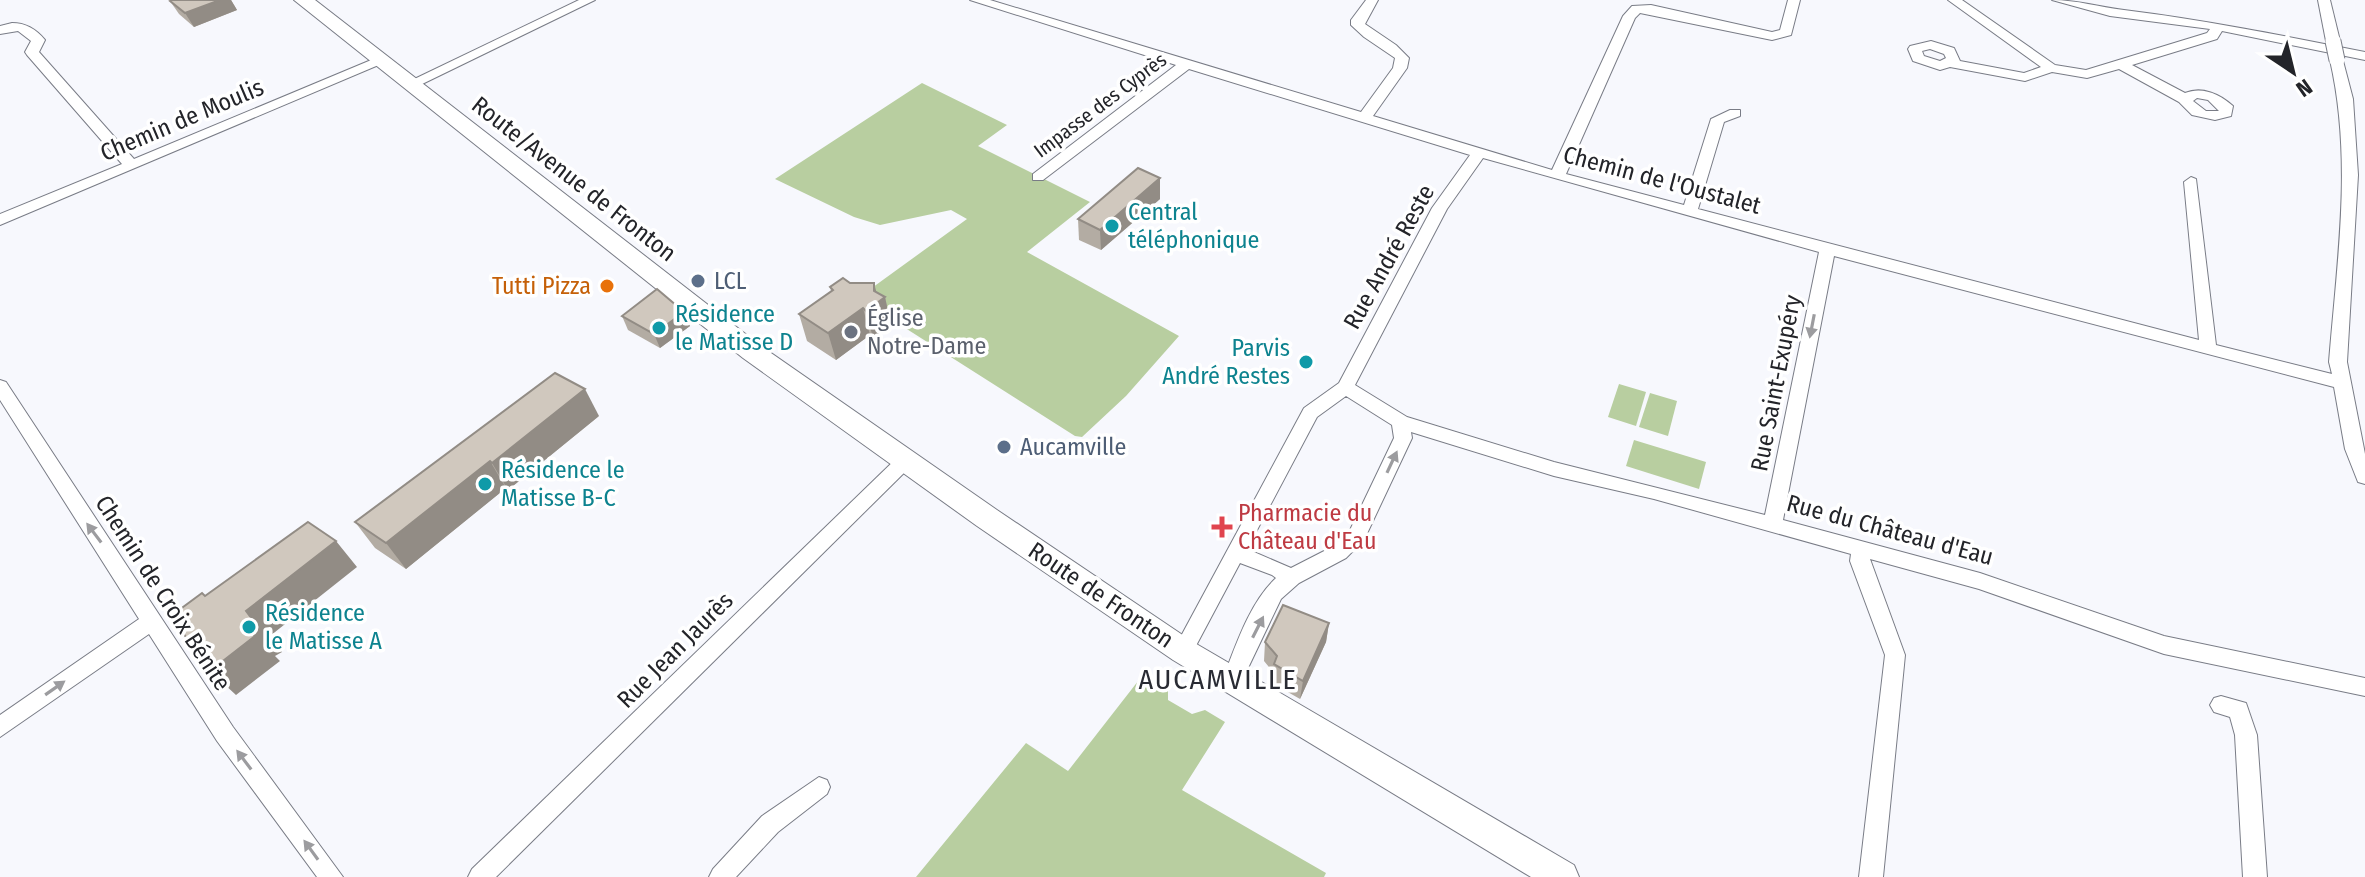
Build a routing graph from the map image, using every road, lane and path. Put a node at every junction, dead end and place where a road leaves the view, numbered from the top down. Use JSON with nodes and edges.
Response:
{"nodes":[{"id":1,"x":303,"y":0,"type":"edge"},
{"id":2,"x":589,"y":0,"type":"edge"},
{"id":3,"x":976,"y":0,"type":"edge"},
{"id":4,"x":1372,"y":0,"type":"edge"},
{"id":5,"x":1794,"y":0,"type":"edge"},
{"id":6,"x":1954,"y":0,"type":"edge"},
{"id":7,"x":2058,"y":0,"type":"edge"},
{"id":8,"x":2325,"y":4,"type":"edge"},
{"id":9,"x":2218,"y":26,"type":"junction"},
{"id":10,"x":0,"y":30,"type":"edge"},
{"id":11,"x":2365,"y":56,"type":"edge"},
{"id":12,"x":381,"y":61,"type":"junction"},
{"id":13,"x":1952,"y":63,"type":"dead end"},
{"id":14,"x":1185,"y":65,"type":"junction"},
{"id":15,"x":2123,"y":65,"type":"junction"},
{"id":16,"x":2051,"y":68,"type":"junction"},
{"id":17,"x":411,"y":84,"type":"junction"},
{"id":18,"x":2185,"y":99,"type":"dead end"},
{"id":19,"x":1735,"y":113,"type":"dead end"},
{"id":20,"x":1364,"y":118,"type":"junction"},
{"id":21,"x":1479,"y":153,"type":"junction"},
{"id":22,"x":131,"y":165,"type":"junction"},
{"id":23,"x":1557,"y":176,"type":"junction"},
{"id":24,"x":1038,"y":177,"type":"dead end"},
{"id":25,"x":2191,"y":182,"type":"dead end"},
{"id":26,"x":1689,"y":213,"type":"junction"},
{"id":27,"x":0,"y":220,"type":"edge"},
{"id":28,"x":1827,"y":250,"type":"junction"},
{"id":29,"x":2208,"y":348,"type":"junction"},
{"id":30,"x":2341,"y":383,"type":"junction"},
{"id":31,"x":0,"y":386,"type":"edge"},
{"id":32,"x":1345,"y":387,"type":"junction"},
{"id":33,"x":814,"y":397,"type":"joint"},
{"id":34,"x":1401,"y":422,"type":"junction"},
{"id":35,"x":906,"y":460,"type":"junction"},
{"id":36,"x":2365,"y":477,"type":"edge"},
{"id":37,"x":1772,"y":526,"type":"junction"},
{"id":38,"x":1861,"y":548,"type":"junction"},
{"id":39,"x":1235,"y":553,"type":"junction"},
{"id":40,"x":1291,"y":579,"type":"junction"},
{"id":41,"x":152,"y":621,"type":"junction"},
{"id":42,"x":1183,"y":651,"type":"junction"},
{"id":43,"x":1232,"y":681,"type":"junction"},
{"id":44,"x":2365,"y":687,"type":"edge"},
{"id":45,"x":2221,"y":705,"type":"dead end"},
{"id":46,"x":0,"y":727,"type":"edge"},
{"id":47,"x":819,"y":787,"type":"dead end"},
{"id":48,"x":331,"y":877,"type":"edge"},
{"id":49,"x":480,"y":877,"type":"edge"},
{"id":50,"x":721,"y":877,"type":"edge"},
{"id":51,"x":1560,"y":877,"type":"edge"},
{"id":52,"x":1871,"y":877,"type":"edge"},
{"id":53,"x":2255,"y":877,"type":"edge"}],
"edges":[{"from":1,"to":12,"type":"main road","name":"Route/Avenue de Fronton"},
{"from":2,"to":17,"type":"street"},
{"from":3,"to":14,"type":"street","name":"Chemin de l'Oustalet"},
{"from":4,"to":20,"type":"street"},
{"from":5,"to":23,"type":"street"},
{"from":6,"to":16,"type":"street"},
{"from":7,"to":9,"type":"street"},
{"from":8,"to":30,"type":"street","bridge":true},
{"from":9,"to":11,"type":"street"},
{"from":9,"to":15,"type":"street"},
{"from":10,"to":22,"type":"street"},
{"from":12,"to":17,"type":"main road","name":"Route/Avenue de Fronton"},
{"from":12,"to":22,"type":"street","name":"Chemin de Moulis"},
{"from":13,"to":16,"type":"street"},
{"from":14,"to":20,"type":"street","name":"Chemin de l'Oustalet"},
{"from":14,"to":24,"type":"street","name":"Impasse des Cyprès"},
{"from":15,"to":16,"type":"street"},
{"from":15,"to":18,"type":"street"},
{"from":17,"to":33,"type":"main road","name":"Route/Avenue de Fronton"},
{"from":19,"to":26,"type":"street"},
{"from":20,"to":21,"type":"street","name":"Chemin de l'Oustalet"},
{"from":21,"to":23,"type":"street","name":"Chemin de l'Oustalet"},
{"from":21,"to":32,"type":"street","name":"Rue André Reste"},
{"from":22,"to":27,"type":"street","name":"Chemin de Moulis"},
{"from":23,"to":26,"type":"street","name":"Chemin de l'Oustalet"},
{"from":25,"to":29,"type":"street"},
{"from":26,"to":28,"type":"street","name":"Chemin de l'Oustalet"},
{"from":28,"to":29,"type":"street","name":"Chemin de l'Oustalet"},
{"from":28,"to":37,"type":"street","name":"Rue Saint-Exupéry","one_way":true},
{"from":29,"to":30,"type":"street","name":"Chemin de l'Oustalet"},
{"from":30,"to":36,"type":"street"},
{"from":41,"to":31,"type":"street","name":"Chemin de Croix Bénite","one_way":true},
{"from":32,"to":34,"type":"street","name":"Rue du Château d'Eau"},
{"from":32,"to":39,"type":"street"},
{"from":33,"to":35,"type":"main road","name":"Route de Fronton"},
{"from":34,"to":37,"type":"street","name":"Rue du Château d'Eau"},
{"from":40,"to":34,"type":"street","one_way":true},
{"from":35,"to":42,"type":"main road","name":"Route de Fronton"},
{"from":35,"to":49,"type":"street","name":"Rue Jean Jaurès"},
{"from":37,"to":38,"type":"street","name":"Rue du Château d'Eau"},
{"from":38,"to":44,"type":"street","name":"Rue du Château d'Eau"},
{"from":38,"to":52,"type":"street"},
{"from":39,"to":40,"type":"street"},
{"from":39,"to":42,"type":"street"},
{"from":43,"to":40,"type":"street","one_way":true},
{"from":46,"to":41,"type":"street","one_way":true},
{"from":48,"to":41,"type":"street","name":"Chemin de Croix Bénite","one_way":true},
{"from":42,"to":43,"type":"main road","name":"Route de Fronton"},
{"from":43,"to":51,"type":"main road","name":"Route de Fronton"},
{"from":45,"to":53,"type":"street"},
{"from":47,"to":50,"type":"street"}]}
